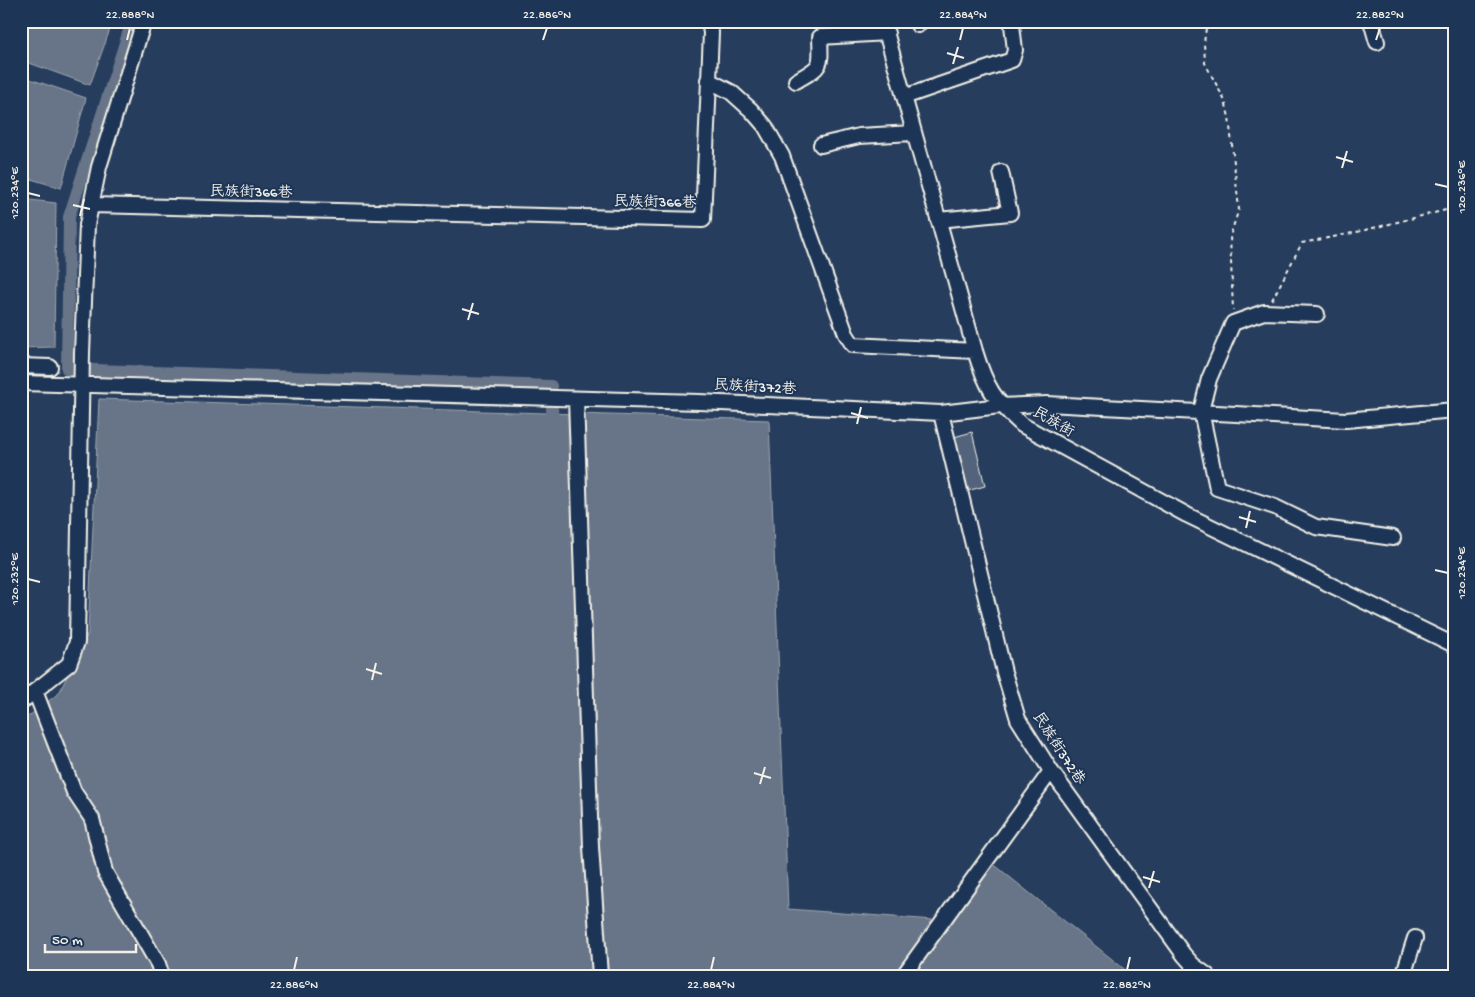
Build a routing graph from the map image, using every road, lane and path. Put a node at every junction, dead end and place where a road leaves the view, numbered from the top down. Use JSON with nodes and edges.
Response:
{"nodes":[{"id":1,"x":144,"y":21,"type":"edge"},
{"id":2,"x":709,"y":21,"type":"edge"},
{"id":3,"x":1207,"y":21,"type":"edge"},
{"id":4,"x":1372,"y":21,"type":"edge"},
{"id":5,"x":1012,"y":25,"type":"dead end"},
{"id":6,"x":885,"y":27,"type":"edge"},
{"id":7,"x":1377,"y":42,"type":"dead end"},
{"id":8,"x":708,"y":80,"type":"junction"},
{"id":9,"x":796,"y":81,"type":"dead end"},
{"id":10,"x":904,"y":97,"type":"junction"},
{"id":11,"x":913,"y":133,"type":"junction"},
{"id":12,"x":821,"y":144,"type":"dead end"},
{"id":13,"x":1000,"y":172,"type":"dead end"},
{"id":14,"x":92,"y":205,"type":"junction"},
{"id":15,"x":1454,"y":208,"type":"edge"},
{"id":16,"x":938,"y":220,"type":"junction"},
{"id":17,"x":1264,"y":312,"type":"junction"},
{"id":18,"x":1317,"y":314,"type":"dead end"},
{"id":19,"x":1233,"y":323,"type":"junction"},
{"id":20,"x":975,"y":351,"type":"junction"},
{"id":21,"x":21,"y":366,"type":"edge"},
{"id":22,"x":50,"y":367,"type":"dead end"},
{"id":23,"x":21,"y":383,"type":"edge"},
{"id":24,"x":81,"y":384,"type":"junction"},
{"id":25,"x":572,"y":399,"type":"junction"},
{"id":26,"x":1000,"y":406,"type":"junction"},
{"id":27,"x":1454,"y":410,"type":"edge"},
{"id":28,"x":1201,"y":411,"type":"junction"},
{"id":29,"x":941,"y":413,"type":"junction"},
{"id":30,"x":1393,"y":538,"type":"dead end"},
{"id":31,"x":1454,"y":645,"type":"edge"},
{"id":32,"x":35,"y":691,"type":"junction"},
{"id":33,"x":21,"y":702,"type":"edge"},
{"id":34,"x":1051,"y":771,"type":"junction"},
{"id":35,"x":1415,"y":938,"type":"dead end"},
{"id":36,"x":162,"y":976,"type":"edge"},
{"id":37,"x":600,"y":976,"type":"edge"},
{"id":38,"x":903,"y":976,"type":"edge"},
{"id":39,"x":1208,"y":976,"type":"edge"},
{"id":40,"x":1403,"y":976,"type":"edge"}],
"edges":[{"from":1,"to":14,"type":"street"},
{"from":2,"to":8,"type":"street"},
{"from":3,"to":19,"type":"path"},
{"from":4,"to":7,"type":"street"},
{"from":5,"to":10,"type":"street"},
{"from":6,"to":9,"type":"street"},
{"from":6,"to":10,"type":"street","name":"民族街"},
{"from":8,"to":14,"type":"street","name":"民族街366巷"},
{"from":8,"to":20,"type":"street"},
{"from":10,"to":11,"type":"street","name":"民族街"},
{"from":11,"to":12,"type":"street"},
{"from":11,"to":16,"type":"street","name":"民族街"},
{"from":13,"to":16,"type":"street"},
{"from":14,"to":24,"type":"street"},
{"from":15,"to":17,"type":"path"},
{"from":16,"to":20,"type":"street","name":"民族街"},
{"from":17,"to":18,"type":"street"},
{"from":17,"to":19,"type":"street"},
{"from":19,"to":28,"type":"street"},
{"from":20,"to":26,"type":"street","name":"民族街"},
{"from":21,"to":22,"type":"street"},
{"from":23,"to":24,"type":"street","name":"民族街372巷"},
{"from":24,"to":25,"type":"street","name":"民族街372巷"},
{"from":24,"to":32,"type":"street"},
{"from":25,"to":29,"type":"street","name":"民族街372巷"},
{"from":25,"to":37,"type":"street"},
{"from":26,"to":28,"type":"street","name":"民族街372巷"},
{"from":26,"to":29,"type":"street","name":"民族街372巷"},
{"from":26,"to":31,"type":"street","name":"民族街"},
{"from":27,"to":28,"type":"street","name":"民族街372巷"},
{"from":28,"to":30,"type":"street"},
{"from":29,"to":34,"type":"street","name":"民族街372巷"},
{"from":32,"to":33,"type":"street"},
{"from":32,"to":36,"type":"street"},
{"from":34,"to":38,"type":"street"},
{"from":34,"to":39,"type":"street","name":"民族街372巷"},
{"from":35,"to":40,"type":"street"}]}
